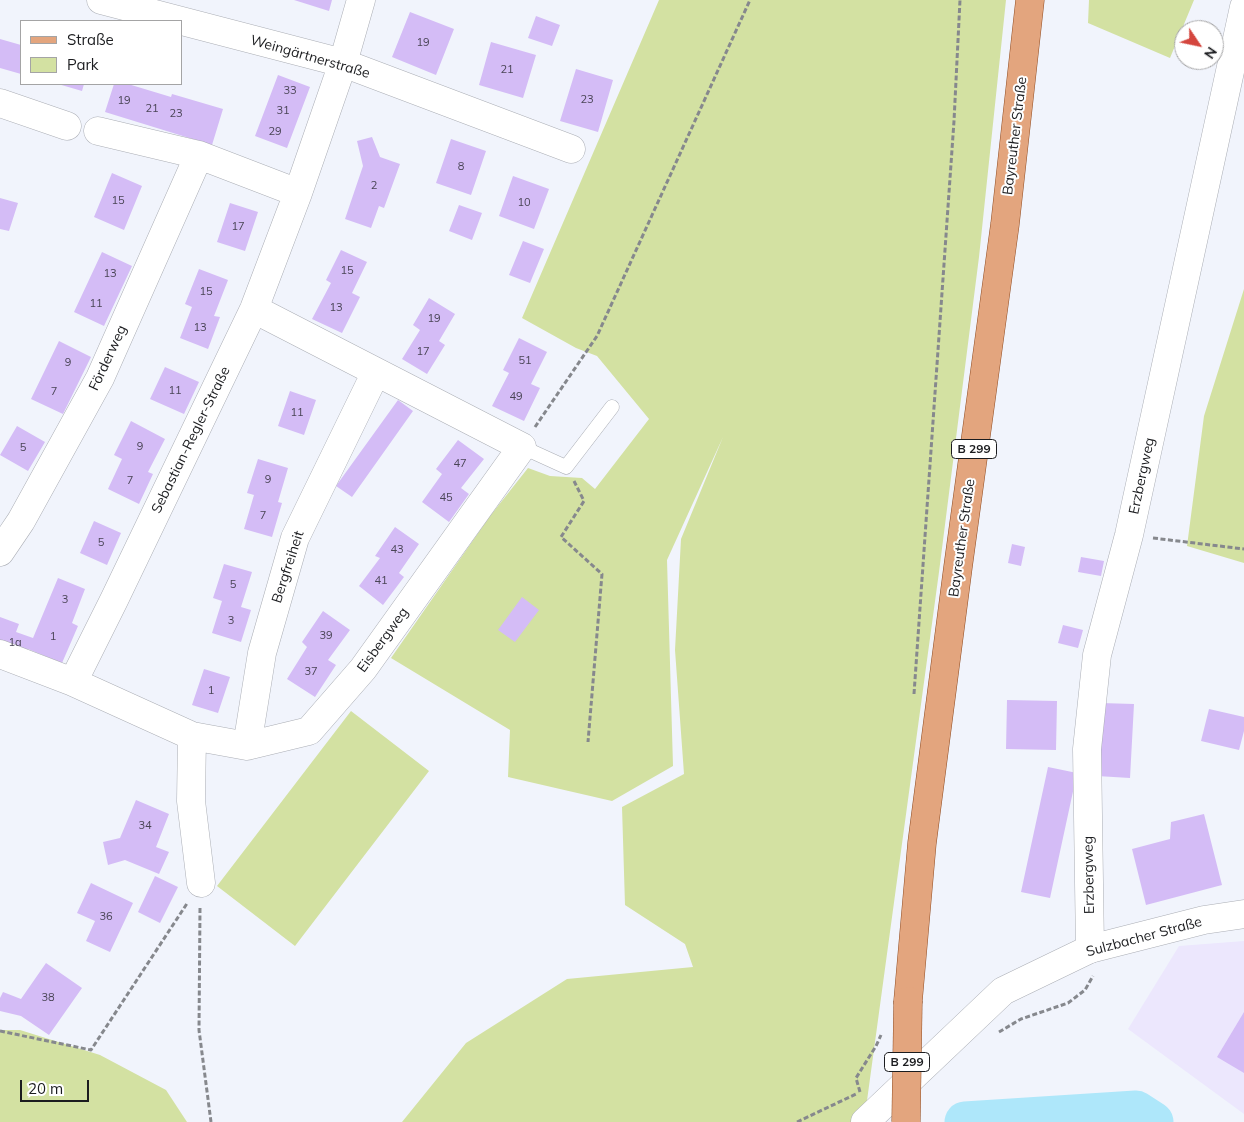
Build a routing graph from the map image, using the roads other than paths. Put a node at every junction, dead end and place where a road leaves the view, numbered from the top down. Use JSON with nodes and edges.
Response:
{"nodes":[{"id":1,"x":101,"y":0,"type":"edge"},
{"id":2,"x":361,"y":0,"type":"edge"},
{"id":3,"x":1030,"y":0,"type":"edge"},
{"id":4,"x":1244,"y":7,"type":"edge"},
{"id":5,"x":177,"y":20,"type":"edge"},
{"id":6,"x":182,"y":21,"type":"edge"},
{"id":7,"x":344,"y":64,"type":"junction"},
{"id":8,"x":0,"y":103,"type":"edge"},
{"id":9,"x":67,"y":126,"type":"dead end"},
{"id":10,"x":98,"y":131,"type":"dead end"},
{"id":11,"x":571,"y":149,"type":"dead end"},
{"id":12,"x":199,"y":155,"type":"junction"},
{"id":13,"x":298,"y":193,"type":"junction"},
{"id":14,"x":254,"y":309,"type":"junction"},
{"id":15,"x":376,"y":372,"type":"junction"},
{"id":16,"x":612,"y":407,"type":"dead end"},
{"id":17,"x":522,"y":447,"type":"junction"},
{"id":18,"x":0,"y":552,"type":"edge"},
{"id":19,"x":0,"y":654,"type":"edge"},
{"id":20,"x":72,"y":682,"type":"junction"},
{"id":21,"x":192,"y":736,"type":"junction"},
{"id":22,"x":247,"y":746,"type":"junction"},
{"id":23,"x":200,"y":883,"type":"road end"},
{"id":24,"x":1244,"y":914,"type":"edge"},
{"id":25,"x":1093,"y":960,"type":"junction"},
{"id":26,"x":865,"y":1122,"type":"edge"},
{"id":27,"x":906,"y":1122,"type":"edge"}],
"edges":[{"from":1,"to":5,"type":"street","name":"Weingärtnerstraße"},
{"from":2,"to":7,"type":"street","name":"Sebastian-Regler-Straße"},
{"from":3,"to":27,"type":"main road","name":"Bayreuther Straße","number":"B 299","bridge":true},
{"from":4,"to":25,"type":"street","name":"Erzbergweg"},
{"from":6,"to":7,"type":"street","name":"Weingärtnerstraße"},
{"from":7,"to":11,"type":"street","name":"Weingärtnerstraße"},
{"from":7,"to":13,"type":"street","name":"Sebastian-Regler-Straße"},
{"from":8,"to":9,"type":"street"},
{"from":10,"to":12,"type":"street"},
{"from":12,"to":13,"type":"street"},
{"from":12,"to":18,"type":"street","name":"Förderweg"},
{"from":13,"to":14,"type":"street","name":"Sebastian-Regler-Straße"},
{"from":14,"to":15,"type":"street"},
{"from":14,"to":20,"type":"street","name":"Sebastian-Regler-Straße"},
{"from":15,"to":17,"type":"street"},
{"from":15,"to":22,"type":"street","name":"Bergfreiheit"},
{"from":16,"to":17,"type":"lane"},
{"from":17,"to":22,"type":"street","name":"Eisbergweg"},
{"from":19,"to":20,"type":"street","name":"Eisbergweg"},
{"from":20,"to":21,"type":"street","name":"Eisbergweg"},
{"from":21,"to":22,"type":"street","name":"Eisbergweg"},
{"from":21,"to":23,"type":"street"},
{"from":24,"to":25,"type":"street","name":"Sulzbacher Straße"},
{"from":25,"to":26,"type":"street","name":"Sulzbacher Straße"}]}
